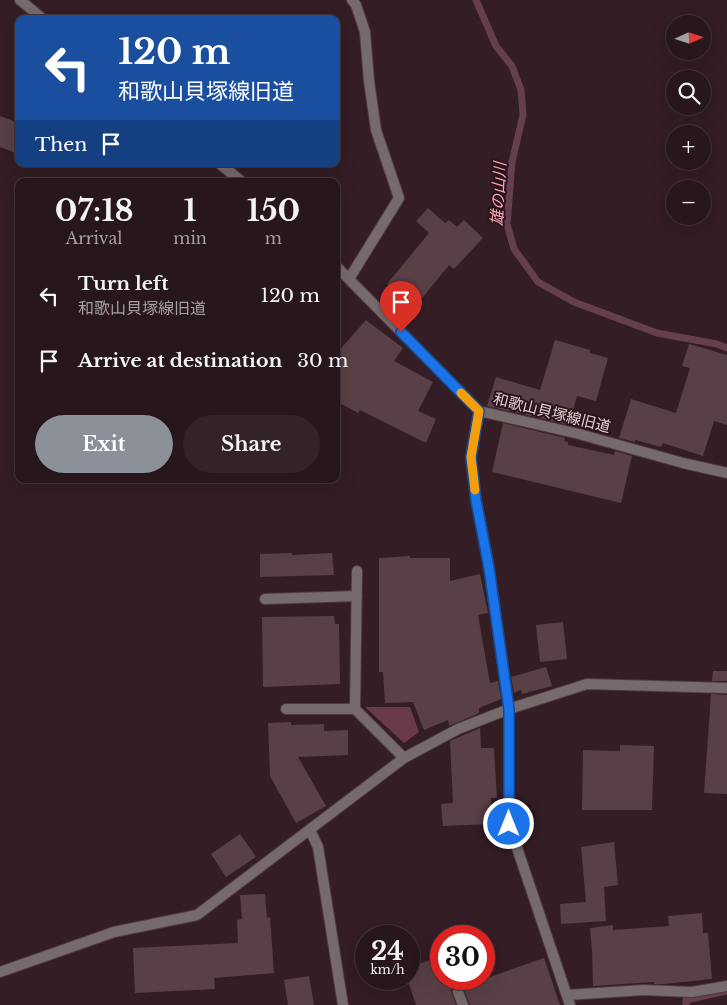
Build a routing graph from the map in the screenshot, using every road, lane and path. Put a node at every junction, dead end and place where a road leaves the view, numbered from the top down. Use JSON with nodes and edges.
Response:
{"nodes":[{"id":1,"x":20,"y":0,"type":"edge"},
{"id":2,"x":352,"y":0,"type":"edge"},
{"id":3,"x":38,"y":15,"type":"edge"},
{"id":4,"x":224,"y":167,"type":"edge"},
{"id":5,"x":237,"y":178,"type":"edge"},
{"id":6,"x":340,"y":270,"type":"edge"},
{"id":7,"x":350,"y":279,"type":"junction"},
{"id":8,"x":479,"y":411,"type":"junction"},
{"id":9,"x":727,"y":473,"type":"edge"},
{"id":10,"x":357,"y":571,"type":"dead end"},
{"id":11,"x":356,"y":596,"type":"junction"},
{"id":12,"x":265,"y":599,"type":"dead end"},
{"id":13,"x":727,"y":688,"type":"edge"},
{"id":14,"x":286,"y":709,"type":"dead end"},
{"id":15,"x":355,"y":709,"type":"junction"},
{"id":16,"x":509,"y":709,"type":"junction"},
{"id":17,"x":404,"y":758,"type":"junction"},
{"id":18,"x":310,"y":830,"type":"junction"},
{"id":19,"x":0,"y":972,"type":"edge"},
{"id":20,"x":727,"y":986,"type":"edge"},
{"id":21,"x":458,"y":992,"type":"dead end"},
{"id":22,"x":569,"y":1000,"type":"edge"},
{"id":23,"x":342,"y":1005,"type":"edge"},
{"id":24,"x":463,"y":1005,"type":"edge"}],
"edges":[{"from":1,"to":3,"type":"street"},
{"from":2,"to":7,"type":"street"},
{"from":4,"to":5,"type":"street"},
{"from":6,"to":7,"type":"street","name":"和歌山貝塚線旧道"},
{"from":7,"to":8,"type":"street","name":"和歌山貝塚線旧道"},
{"from":8,"to":9,"type":"street","name":"和歌山貝塚線旧道"},
{"from":8,"to":16,"type":"street"},
{"from":10,"to":11,"type":"street"},
{"from":11,"to":12,"type":"street"},
{"from":11,"to":15,"type":"street"},
{"from":13,"to":16,"type":"street"},
{"from":14,"to":15,"type":"street"},
{"from":15,"to":17,"type":"street"},
{"from":16,"to":17,"type":"street"},
{"from":16,"to":22,"type":"street"},
{"from":17,"to":18,"type":"street"},
{"from":18,"to":19,"type":"street"},
{"from":18,"to":23,"type":"street"},
{"from":20,"to":22,"type":"street"},
{"from":21,"to":24,"type":"street"}]}
